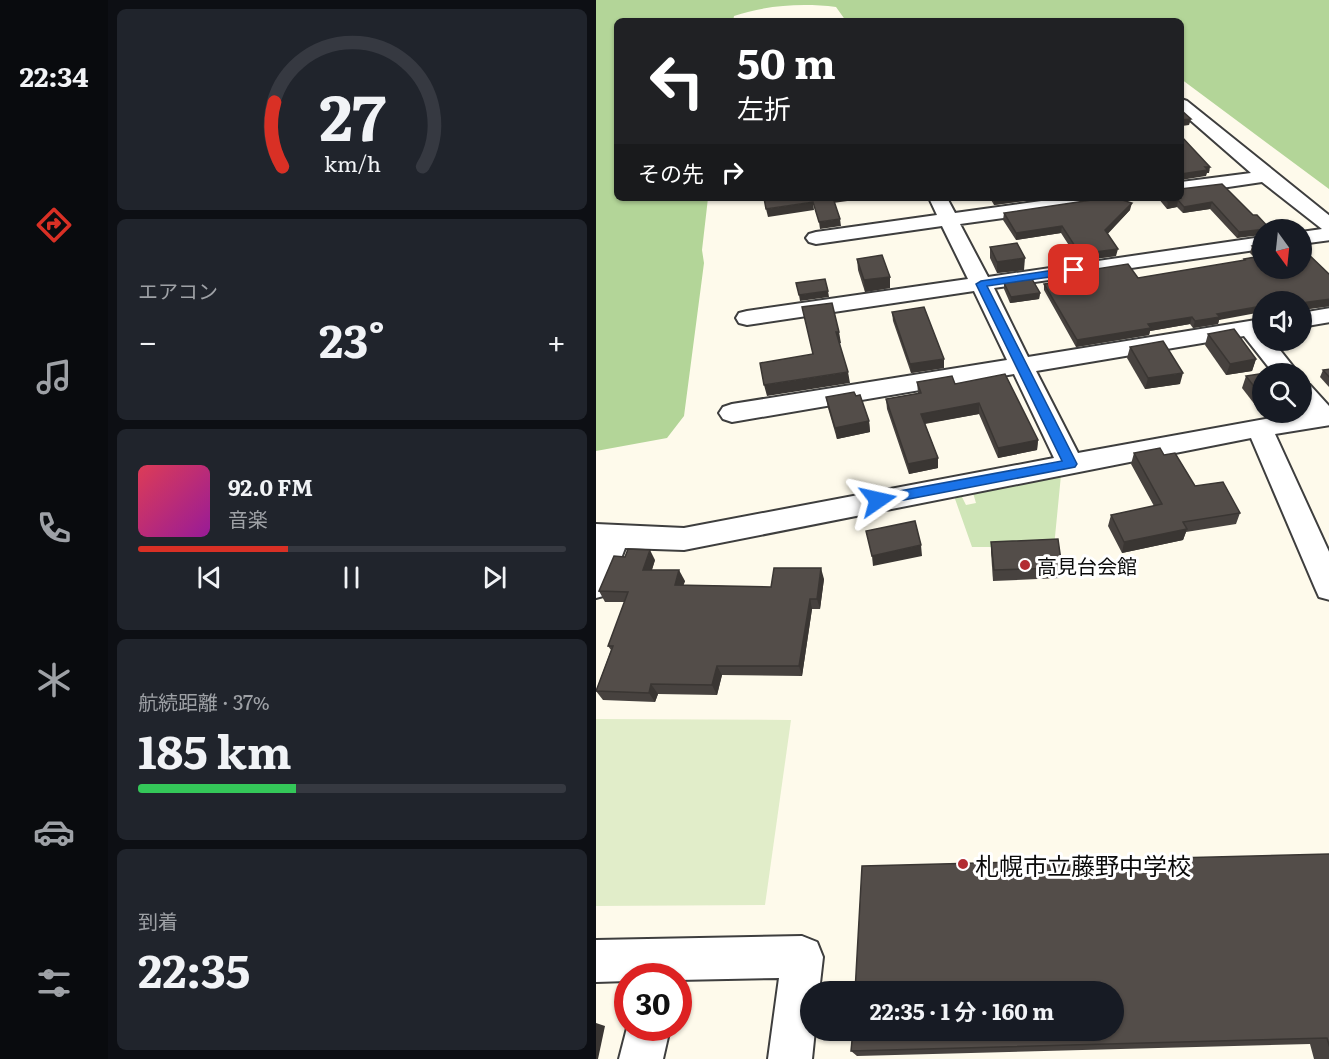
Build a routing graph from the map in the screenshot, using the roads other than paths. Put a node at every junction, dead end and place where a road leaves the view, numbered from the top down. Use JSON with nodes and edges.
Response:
{"nodes":[{"id":1,"x":1184,"y":107,"type":"edge"},
{"id":2,"x":1212,"y":132,"type":"junction"},
{"id":3,"x":1191,"y":134,"type":"dead end"},
{"id":4,"x":1266,"y":176,"type":"junction"},
{"id":5,"x":1184,"y":188,"type":"edge"},
{"id":6,"x":939,"y":201,"type":"edge"},
{"id":7,"x":1082,"y":201,"type":"edge"},
{"id":8,"x":948,"y":219,"type":"junction"},
{"id":9,"x":1330,"y":226,"type":"edge"},
{"id":10,"x":1330,"y":234,"type":"edge"},
{"id":11,"x":1312,"y":236,"type":"edge"},
{"id":12,"x":816,"y":238,"type":"dead end"},
{"id":13,"x":1252,"y":244,"type":"edge"},
{"id":14,"x":981,"y":284,"type":"junction"},
{"id":15,"x":1330,"y":315,"type":"edge"},
{"id":16,"x":747,"y":318,"type":"dead end"},
{"id":17,"x":1312,"y":318,"type":"edge"},
{"id":18,"x":1252,"y":328,"type":"edge"},
{"id":19,"x":1021,"y":364,"type":"junction"},
{"id":20,"x":1312,"y":402,"type":"edge"},
{"id":21,"x":732,"y":413,"type":"dead end"},
{"id":22,"x":1326,"y":417,"type":"edge"},
{"id":23,"x":1259,"y":428,"type":"junction"},
{"id":24,"x":1070,"y":464,"type":"junction"},
{"id":25,"x":606,"y":536,"type":"edge"},
{"id":26,"x":596,"y":586,"type":"edge"},
{"id":27,"x":1330,"y":588,"type":"edge"},
{"id":28,"x":596,"y":961,"type":"edge"},
{"id":29,"x":615,"y":963,"type":"edge"},
{"id":30,"x":692,"y":966,"type":"edge"},
{"id":31,"x":646,"y":1041,"type":"edge"},
{"id":32,"x":641,"y":1059,"type":"edge"},
{"id":33,"x":790,"y":1059,"type":"edge"}],
"edges":[{"from":1,"to":2,"type":"street"},
{"from":2,"to":3,"type":"street"},
{"from":2,"to":4,"type":"street"},
{"from":4,"to":5,"type":"street"},
{"from":4,"to":9,"type":"street"},
{"from":6,"to":8,"type":"street"},
{"from":7,"to":8,"type":"street"},
{"from":8,"to":12,"type":"street"},
{"from":8,"to":14,"type":"street"},
{"from":10,"to":11,"type":"street"},
{"from":13,"to":14,"type":"street"},
{"from":14,"to":16,"type":"street"},
{"from":14,"to":19,"type":"street"},
{"from":15,"to":17,"type":"street"},
{"from":18,"to":19,"type":"street"},
{"from":19,"to":21,"type":"street"},
{"from":19,"to":24,"type":"street"},
{"from":20,"to":22,"type":"street"},
{"from":22,"to":23,"type":"street"},
{"from":23,"to":24,"type":"street"},
{"from":23,"to":27,"type":"street"},
{"from":24,"to":25,"type":"street"},
{"from":25,"to":26,"type":"street"},
{"from":28,"to":29,"type":"street"},
{"from":30,"to":33,"type":"street"},
{"from":31,"to":32,"type":"street"}]}
